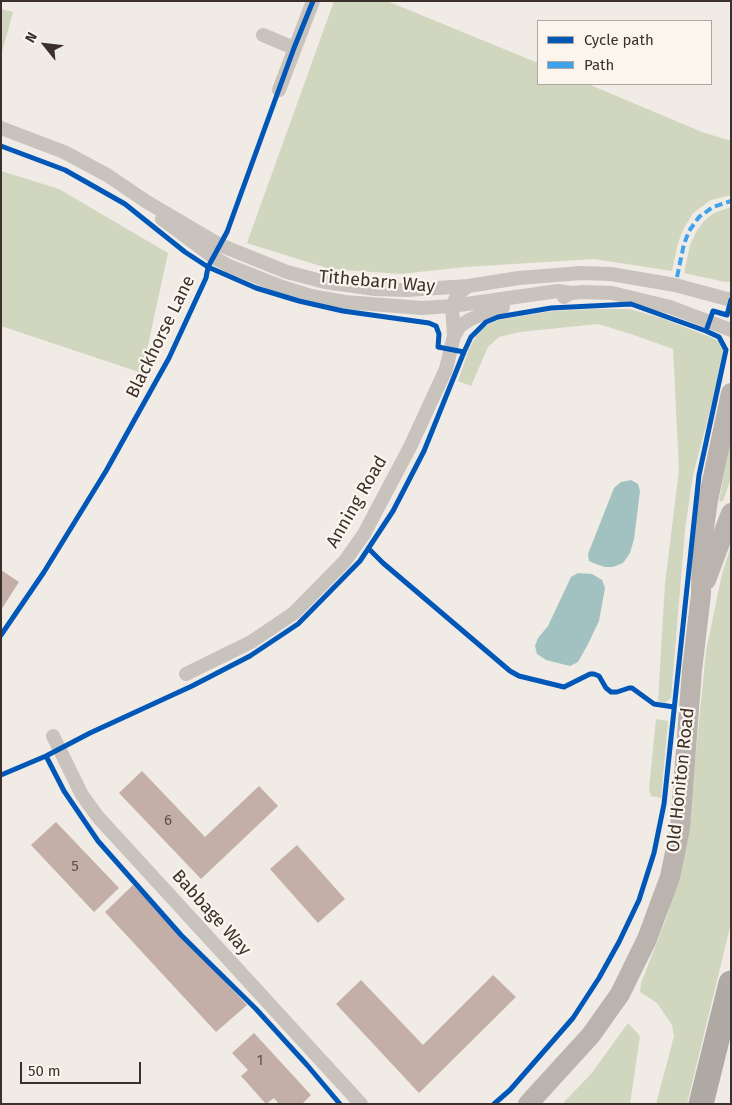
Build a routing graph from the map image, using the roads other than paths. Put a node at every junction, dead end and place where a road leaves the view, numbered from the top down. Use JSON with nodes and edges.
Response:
{"nodes":[{"id":1,"x":313,"y":1,"type":"edge"},
{"id":2,"x":263,"y":35,"type":"dead end"},
{"id":3,"x":294,"y":48,"type":"junction"},
{"id":4,"x":279,"y":90,"type":"dead end"},
{"id":5,"x":1,"y":128,"type":"edge"},
{"id":6,"x":147,"y":202,"type":"junction"},
{"id":7,"x":468,"y":286,"type":"junction"},
{"id":8,"x":407,"y":290,"type":"junction"},
{"id":9,"x":571,"y":293,"type":"junction"},
{"id":10,"x":731,"y":300,"type":"edge"},
{"id":11,"x":452,"y":306,"type":"junction"},
{"id":12,"x":731,"y":330,"type":"edge"},
{"id":13,"x":454,"y":336,"type":"junction"},
{"id":14,"x":731,"y":392,"type":"edge"},
{"id":15,"x":731,"y":513,"type":"edge"},
{"id":16,"x":701,"y":594,"type":"junction"},
{"id":17,"x":186,"y":674,"type":"dead end"},
{"id":18,"x":53,"y":736,"type":"dead end"},
{"id":19,"x":731,"y":983,"type":"edge"},
{"id":20,"x":361,"y":1104,"type":"edge"},
{"id":21,"x":528,"y":1104,"type":"edge"},
{"id":22,"x":701,"y":1104,"type":"edge"}],
"edges":[{"from":1,"to":3,"type":"street"},
{"from":2,"to":3,"type":"street"},
{"from":3,"to":4,"type":"street"},
{"from":5,"to":6,"type":"street","name":"Tithebarn Way"},
{"from":6,"to":8,"type":"street","name":"Tithebarn Way"},
{"from":6,"to":11,"type":"street","name":"Tithebarn Way"},
{"from":7,"to":8,"type":"street","name":"Tithebarn Way"},
{"from":7,"to":10,"type":"street","name":"Tithebarn Way"},
{"from":7,"to":11,"type":"street","name":"Tithebarn Way"},
{"from":8,"to":11,"type":"street","name":"Tithebarn Way"},
{"from":9,"to":11,"type":"street","name":"Tithebarn Way"},
{"from":9,"to":12,"type":"street","name":"Tithebarn Way"},
{"from":9,"to":13,"type":"street","name":"Tithebarn Way"},
{"from":11,"to":13,"type":"street","name":"Anning Road"},
{"from":13,"to":17,"type":"street","name":"Anning Road"},
{"from":14,"to":16,"type":"street","name":"Old Honiton Road"},
{"from":15,"to":16,"type":"street","name":"Old Honiton Road"},
{"from":16,"to":21,"type":"street","name":"Old Honiton Road"},
{"from":18,"to":20,"type":"street","name":"Babbage Way"},
{"from":19,"to":22,"type":"highway"}]}
